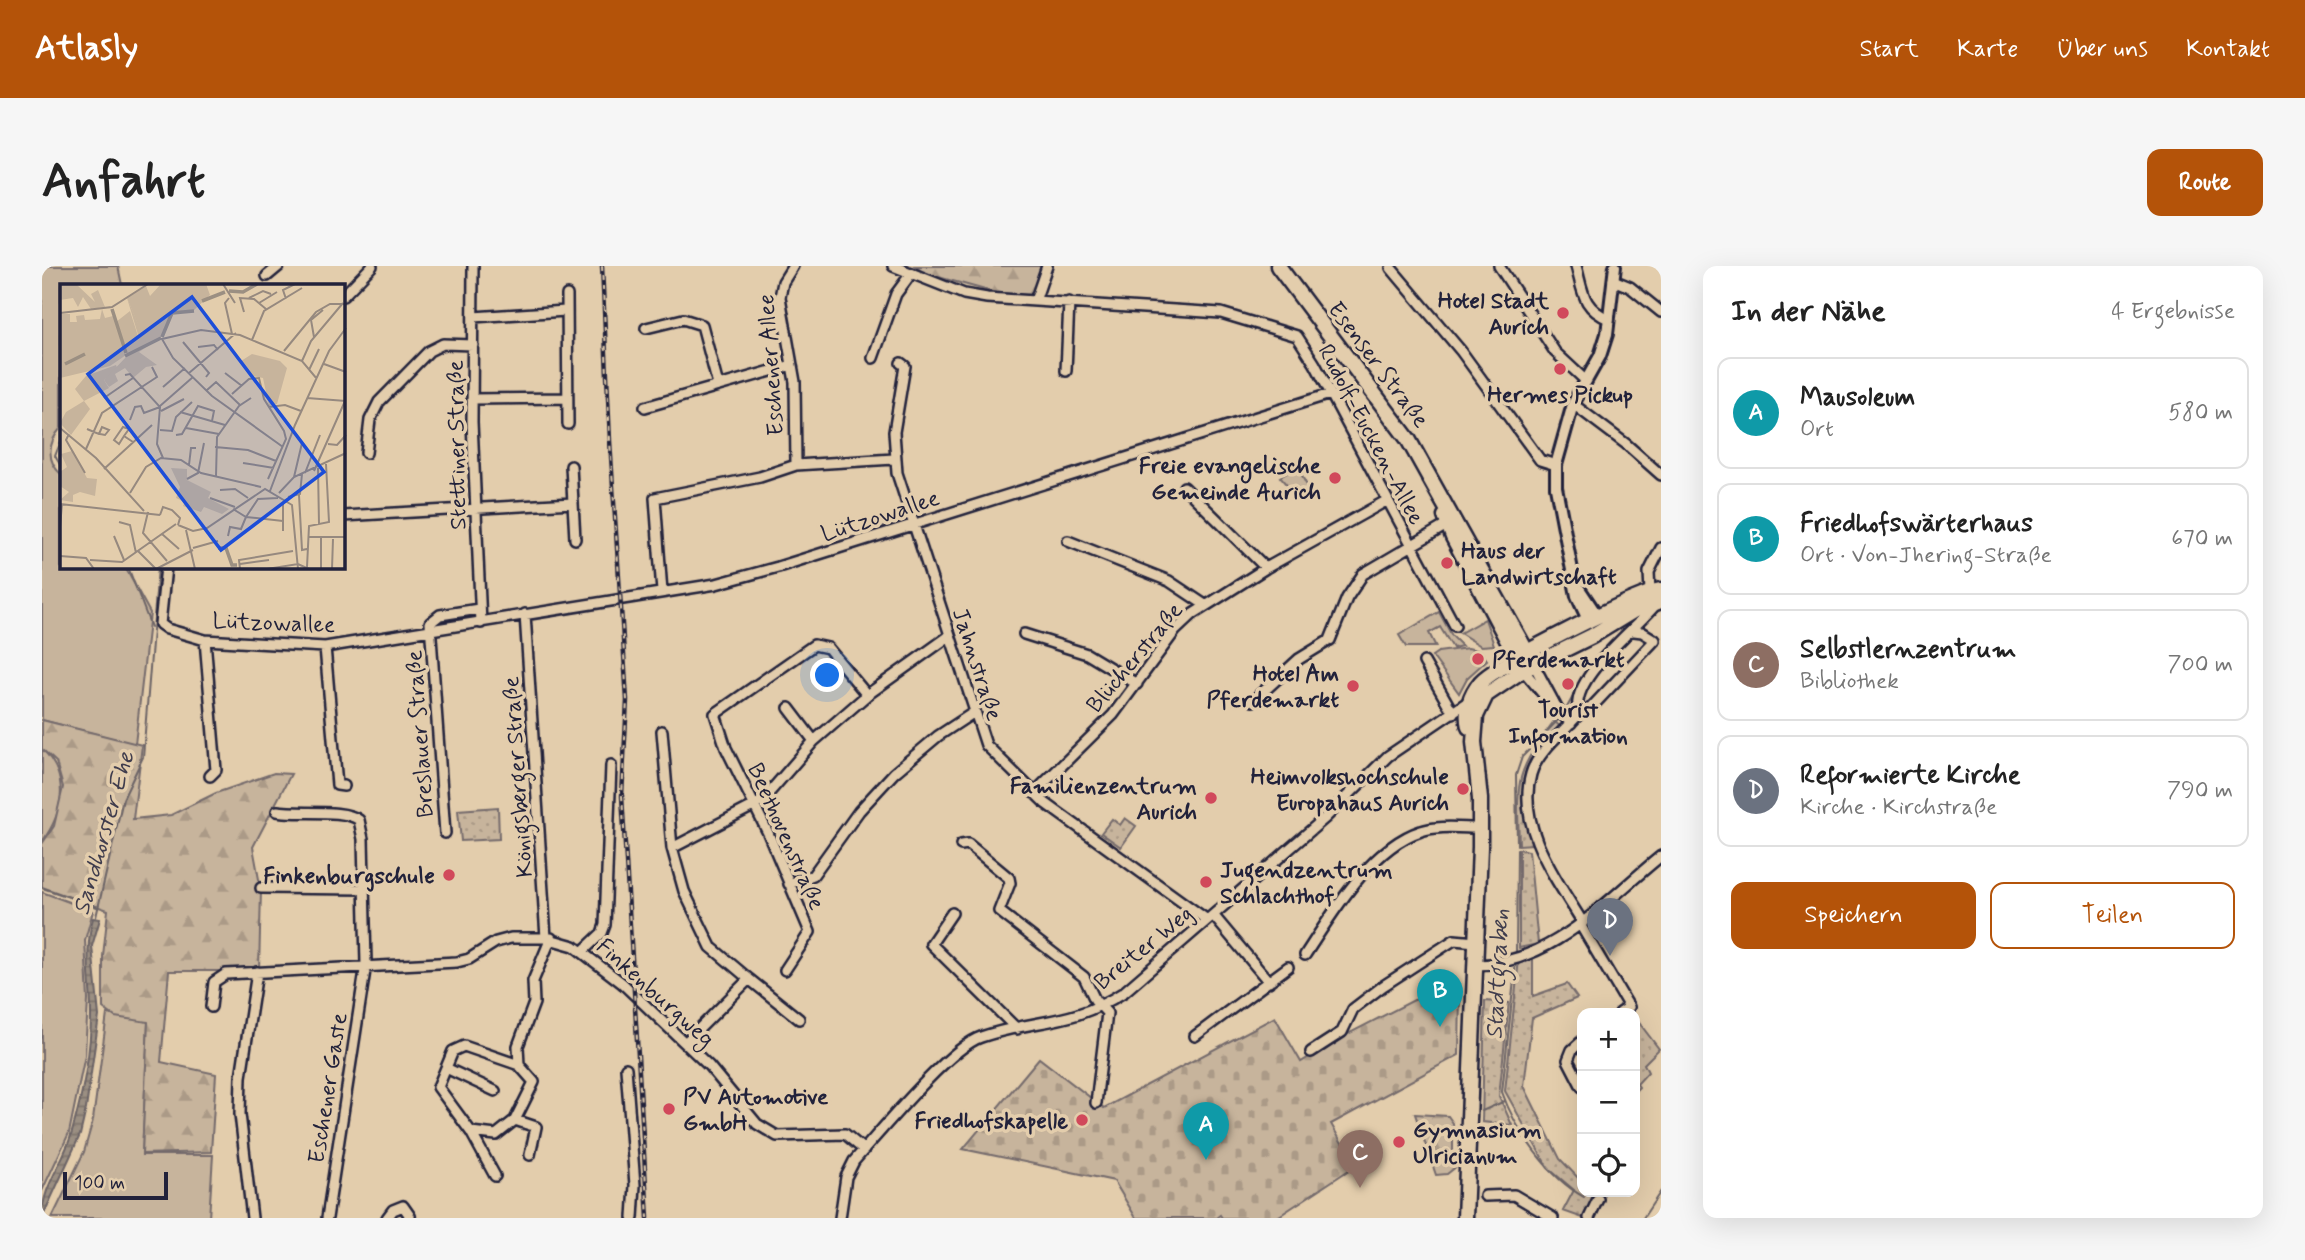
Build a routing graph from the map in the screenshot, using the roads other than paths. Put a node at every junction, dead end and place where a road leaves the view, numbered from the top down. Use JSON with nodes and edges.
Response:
{"nodes":[{"id":1,"x":279,"y":266,"type":"edge"},
{"id":2,"x":372,"y":266,"type":"edge"},
{"id":3,"x":473,"y":266,"type":"edge"},
{"id":4,"x":793,"y":266,"type":"edge"},
{"id":5,"x":893,"y":266,"type":"edge"},
{"id":6,"x":1047,"y":266,"type":"edge"},
{"id":7,"x":1278,"y":266,"type":"edge"},
{"id":8,"x":1499,"y":266,"type":"edge"},
{"id":9,"x":1576,"y":266,"type":"edge"},
{"id":10,"x":1615,"y":266,"type":"edge"},
{"id":11,"x":1391,"y":268,"type":"dead end"},
{"id":12,"x":910,"y":275,"type":"junction"},
{"id":13,"x":267,"y":276,"type":"dead end"},
{"id":14,"x":1613,"y":280,"type":"junction"},
{"id":15,"x":345,"y":294,"type":"edge"},
{"id":16,"x":566,"y":295,"type":"dead end"},
{"id":17,"x":1035,"y":301,"type":"junction"},
{"id":18,"x":1069,"y":302,"type":"junction"},
{"id":19,"x":566,"y":311,"type":"junction"},
{"id":20,"x":1661,"y":312,"type":"edge"},
{"id":21,"x":473,"y":317,"type":"junction"},
{"id":22,"x":1609,"y":319,"type":"junction"},
{"id":23,"x":646,"y":328,"type":"dead end"},
{"id":24,"x":473,"y":345,"type":"junction"},
{"id":25,"x":873,"y":358,"type":"dead end"},
{"id":26,"x":901,"y":363,"type":"dead end"},
{"id":27,"x":792,"y":365,"type":"junction"},
{"id":28,"x":1066,"y":371,"type":"dead end"},
{"id":29,"x":1585,"y":380,"type":"junction"},
{"id":30,"x":718,"y":385,"type":"junction"},
{"id":31,"x":1330,"y":394,"type":"junction"},
{"id":32,"x":567,"y":398,"type":"junction"},
{"id":33,"x":472,"y":399,"type":"junction"},
{"id":34,"x":1573,"y":404,"type":"junction"},
{"id":35,"x":645,"y":407,"type":"dead end"},
{"id":36,"x":568,"y":424,"type":"dead end"},
{"id":37,"x":366,"y":453,"type":"dead end"},
{"id":38,"x":894,"y":459,"type":"junction"},
{"id":39,"x":796,"y":465,"type":"junction"},
{"id":40,"x":1556,"y":465,"type":"junction"},
{"id":41,"x":570,"y":466,"type":"dead end"},
{"id":42,"x":1661,"y":475,"type":"edge"},
{"id":43,"x":1184,"y":487,"type":"dead end"},
{"id":44,"x":1386,"y":501,"type":"junction"},
{"id":45,"x":573,"y":503,"type":"junction"},
{"id":46,"x":477,"y":509,"type":"junction"},
{"id":47,"x":345,"y":516,"type":"edge"},
{"id":48,"x":1452,"y":522,"type":"junction"},
{"id":49,"x":912,"y":526,"type":"junction"},
{"id":50,"x":575,"y":538,"type":"dead end"},
{"id":51,"x":1068,"y":541,"type":"dead end"},
{"id":52,"x":1410,"y":546,"type":"junction"},
{"id":53,"x":1661,"y":548,"type":"edge"},
{"id":54,"x":1266,"y":568,"type":"junction"},
{"id":55,"x":166,"y":569,"type":"edge"},
{"id":56,"x":662,"y":592,"type":"junction"},
{"id":57,"x":1658,"y":596,"type":"edge"},
{"id":58,"x":1205,"y":605,"type":"junction"},
{"id":59,"x":479,"y":609,"type":"junction"},
{"id":60,"x":525,"y":614,"type":"junction"},
{"id":61,"x":481,"y":623,"type":"junction"},
{"id":62,"x":1595,"y":624,"type":"junction"},
{"id":63,"x":1455,"y":626,"type":"dead end"},
{"id":64,"x":1634,"y":631,"type":"junction"},
{"id":65,"x":431,"y":632,"type":"junction"},
{"id":66,"x":1024,"y":634,"type":"dead end"},
{"id":67,"x":948,"y":637,"type":"junction"},
{"id":68,"x":205,"y":640,"type":"junction"},
{"id":69,"x":1658,"y":643,"type":"edge"},
{"id":70,"x":326,"y":647,"type":"junction"},
{"id":71,"x":1424,"y":662,"type":"dead end"},
{"id":72,"x":1526,"y":662,"type":"junction"},
{"id":73,"x":1138,"y":684,"type":"junction"},
{"id":74,"x":867,"y":695,"type":"junction"},
{"id":75,"x":1252,"y":701,"type":"dead end"},
{"id":76,"x":1469,"y":701,"type":"junction"},
{"id":77,"x":789,"y":708,"type":"dead end"},
{"id":78,"x":973,"y":713,"type":"junction"},
{"id":79,"x":1453,"y":713,"type":"junction"},
{"id":80,"x":1578,"y":714,"type":"junction"},
{"id":81,"x":1563,"y":715,"type":"junction"},
{"id":82,"x":1467,"y":721,"type":"junction"},
{"id":83,"x":662,"y":730,"type":"dead end"},
{"id":84,"x":814,"y":741,"type":"junction"},
{"id":85,"x":1474,"y":742,"type":"junction"},
{"id":86,"x":611,"y":765,"type":"dead end"},
{"id":87,"x":210,"y":776,"type":"dead end"},
{"id":88,"x":344,"y":786,"type":"dead end"},
{"id":89,"x":1034,"y":793,"type":"junction"},
{"id":90,"x":753,"y":806,"type":"junction"},
{"id":91,"x":277,"y":811,"type":"dead end"},
{"id":92,"x":1480,"y":828,"type":"junction"},
{"id":93,"x":445,"y":833,"type":"dead end"},
{"id":94,"x":961,"y":845,"type":"dead end"},
{"id":95,"x":672,"y":848,"type":"junction"},
{"id":96,"x":1659,"y":857,"type":"edge"},
{"id":97,"x":789,"y":884,"type":"junction"},
{"id":98,"x":261,"y":888,"type":"dead end"},
{"id":99,"x":364,"y":890,"type":"junction"},
{"id":100,"x":952,"y":913,"type":"dead end"},
{"id":101,"x":1210,"y":918,"type":"junction"},
{"id":102,"x":1582,"y":925,"type":"junction"},
{"id":103,"x":549,"y":938,"type":"junction"},
{"id":104,"x":1476,"y":942,"type":"junction"},
{"id":105,"x":583,"y":951,"type":"junction"},
{"id":106,"x":1305,"y":955,"type":"dead end"},
{"id":107,"x":366,"y":964,"type":"junction"},
{"id":108,"x":1474,"y":965,"type":"junction"},
{"id":109,"x":1288,"y":967,"type":"dead end"},
{"id":110,"x":785,"y":970,"type":"dead end"},
{"id":111,"x":257,"y":972,"type":"junction"},
{"id":112,"x":749,"y":979,"type":"junction"},
{"id":113,"x":1269,"y":982,"type":"junction"},
{"id":114,"x":1101,"y":1006,"type":"junction"},
{"id":115,"x":211,"y":1007,"type":"dead end"},
{"id":116,"x":1628,"y":1008,"type":"edge"},
{"id":117,"x":799,"y":1019,"type":"dead end"},
{"id":118,"x":1017,"y":1028,"type":"junction"},
{"id":119,"x":1195,"y":1036,"type":"dead end"},
{"id":120,"x":685,"y":1043,"type":"junction"},
{"id":121,"x":1577,"y":1046,"type":"edge"},
{"id":122,"x":1311,"y":1052,"type":"dead end"},
{"id":123,"x":519,"y":1065,"type":"junction"},
{"id":124,"x":446,"y":1068,"type":"junction"},
{"id":125,"x":626,"y":1068,"type":"dead end"},
{"id":126,"x":1577,"y":1077,"type":"edge"},
{"id":127,"x":495,"y":1091,"type":"dead end"},
{"id":128,"x":1096,"y":1103,"type":"dead end"},
{"id":129,"x":515,"y":1120,"type":"junction"},
{"id":130,"x":471,"y":1132,"type":"junction"},
{"id":131,"x":864,"y":1150,"type":"junction"},
{"id":132,"x":530,"y":1156,"type":"dead end"},
{"id":133,"x":495,"y":1175,"type":"dead end"},
{"id":134,"x":1485,"y":1195,"type":"dead end"},
{"id":135,"x":1598,"y":1199,"type":"dead end"},
{"id":136,"x":252,"y":1218,"type":"edge"},
{"id":137,"x":327,"y":1218,"type":"edge"},
{"id":138,"x":387,"y":1218,"type":"edge"},
{"id":139,"x":408,"y":1218,"type":"edge"},
{"id":140,"x":633,"y":1218,"type":"edge"},
{"id":141,"x":840,"y":1218,"type":"edge"},
{"id":142,"x":1466,"y":1218,"type":"edge"},
{"id":143,"x":1553,"y":1218,"type":"edge"},
{"id":144,"x":1589,"y":1218,"type":"edge"}],
"edges":[{"from":1,"to":13,"type":"street"},
{"from":2,"to":15,"type":"street"},
{"from":3,"to":21,"type":"street","name":"Stettiner Straße"},
{"from":4,"to":27,"type":"street","name":"Eschener Allee"},
{"from":5,"to":12,"type":"street"},
{"from":6,"to":17,"type":"street"},
{"from":7,"to":48,"type":"main road","name":"Esenser Straße"},
{"from":8,"to":29,"type":"street"},
{"from":9,"to":22,"type":"street"},
{"from":10,"to":14,"type":"street"},
{"from":11,"to":40,"type":"street"},
{"from":12,"to":17,"type":"street"},
{"from":12,"to":25,"type":"street"},
{"from":14,"to":20,"type":"street"},
{"from":14,"to":22,"type":"street"},
{"from":16,"to":19,"type":"street"},
{"from":17,"to":18,"type":"street"},
{"from":18,"to":28,"type":"street"},
{"from":18,"to":31,"type":"street","name":"Rudolf-Eucken-Allee"},
{"from":19,"to":21,"type":"street"},
{"from":19,"to":32,"type":"street"},
{"from":21,"to":24,"type":"street","name":"Stettiner Straße"},
{"from":22,"to":29,"type":"street"},
{"from":23,"to":30,"type":"street"},
{"from":24,"to":33,"type":"street","name":"Stettiner Straße"},
{"from":24,"to":37,"type":"street"},
{"from":26,"to":38,"type":"street","name":"Jahnstraße"},
{"from":27,"to":30,"type":"street"},
{"from":27,"to":39,"type":"street","name":"Eschener Allee"},
{"from":29,"to":34,"type":"street"},
{"from":30,"to":35,"type":"street"},
{"from":31,"to":44,"type":"street","name":"Rudolf-Eucken-Allee"},
{"from":31,"to":49,"type":"street","name":"Lützowallee"},
{"from":32,"to":33,"type":"street"},
{"from":32,"to":36,"type":"street"},
{"from":33,"to":46,"type":"street","name":"Stettiner Straße"},
{"from":34,"to":40,"type":"street"},
{"from":34,"to":42,"type":"street"},
{"from":38,"to":39,"type":"street"},
{"from":38,"to":49,"type":"street","name":"Jahnstraße"},
{"from":39,"to":56,"type":"street"},
{"from":40,"to":62,"type":"street"},
{"from":41,"to":45,"type":"street"},
{"from":43,"to":54,"type":"street"},
{"from":44,"to":52,"type":"street","name":"Rudolf-Eucken-Allee"},
{"from":44,"to":54,"type":"street","name":"Blücherstraße"},
{"from":45,"to":46,"type":"street"},
{"from":45,"to":50,"type":"street"},
{"from":46,"to":47,"type":"street"},
{"from":46,"to":59,"type":"street","name":"Stettiner Straße"},
{"from":48,"to":52,"type":"street"},
{"from":48,"to":72,"type":"main road","name":"Esenser Straße"},
{"from":49,"to":56,"type":"street","name":"Lützowallee"},
{"from":49,"to":67,"type":"street","name":"Jahnstraße"},
{"from":51,"to":58,"type":"street"},
{"from":52,"to":63,"type":"street","name":"Rudolf-Eucken-Allee"},
{"from":52,"to":75,"type":"street"},
{"from":53,"to":57,"type":"street"},
{"from":54,"to":58,"type":"street","name":"Blücherstraße"},
{"from":55,"to":68,"type":"street","name":"Lützowallee"},
{"from":56,"to":60,"type":"street","name":"Lützowallee"},
{"from":57,"to":62,"type":"main road"},
{"from":57,"to":64,"type":"street"},
{"from":58,"to":73,"type":"street","name":"Blücherstraße"},
{"from":59,"to":61,"type":"street","name":"Stettiner Straße"},
{"from":59,"to":65,"type":"street"},
{"from":60,"to":61,"type":"street","name":"Lützowallee"},
{"from":60,"to":103,"type":"street","name":"Königsberger Straße"},
{"from":61,"to":65,"type":"street","name":"Lützowallee"},
{"from":62,"to":72,"type":"main road"},
{"from":64,"to":69,"type":"street"},
{"from":64,"to":80,"type":"street"},
{"from":65,"to":70,"type":"street","name":"Lützowallee"},
{"from":65,"to":93,"type":"street","name":"Breslauer Straße"},
{"from":66,"to":73,"type":"street"},
{"from":67,"to":74,"type":"street"},
{"from":67,"to":78,"type":"street","name":"Jahnstraße"},
{"from":68,"to":70,"type":"street","name":"Lützowallee"},
{"from":68,"to":87,"type":"street"},
{"from":69,"to":80,"type":"street"},
{"from":70,"to":88,"type":"street"},
{"from":71,"to":79,"type":"street"},
{"from":72,"to":76,"type":"main road"},
{"from":72,"to":81,"type":"street"},
{"from":72,"to":85,"type":"main road"},
{"from":73,"to":89,"type":"street","name":"Blücherstraße"},
{"from":74,"to":84,"type":"street"},
{"from":74,"to":90,"type":"street","name":"Beethovenstraße"},
{"from":76,"to":79,"type":"street","name":"Breiter Weg"},
{"from":76,"to":82,"type":"main road"},
{"from":77,"to":84,"type":"street"},
{"from":78,"to":89,"type":"street","name":"Jahnstraße"},
{"from":78,"to":97,"type":"street"},
{"from":79,"to":82,"type":"street"},
{"from":79,"to":101,"type":"street","name":"Breiter Weg"},
{"from":80,"to":81,"type":"street"},
{"from":81,"to":102,"type":"street"},
{"from":82,"to":85,"type":"main road"},
{"from":83,"to":95,"type":"street"},
{"from":84,"to":90,"type":"street"},
{"from":85,"to":92,"type":"main road"},
{"from":86,"to":105,"type":"street"},
{"from":89,"to":101,"type":"street","name":"Jahnstraße"},
{"from":90,"to":95,"type":"street"},
{"from":90,"to":97,"type":"street","name":"Beethovenstraße"},
{"from":91,"to":99,"type":"street","name":"Eschener Gaste"},
{"from":92,"to":104,"type":"main road"},
{"from":92,"to":106,"type":"street"},
{"from":94,"to":114,"type":"street"},
{"from":95,"to":112,"type":"street"},
{"from":96,"to":102,"type":"street"},
{"from":97,"to":110,"type":"street","name":"Beethovenstraße"},
{"from":98,"to":99,"type":"street"},
{"from":99,"to":107,"type":"street","name":"Eschener Gaste"},
{"from":100,"to":118,"type":"street"},
{"from":101,"to":113,"type":"street","name":"Jahnstraße"},
{"from":101,"to":114,"type":"street","name":"Breiter Weg"},
{"from":102,"to":108,"type":"street"},
{"from":102,"to":116,"type":"street"},
{"from":103,"to":105,"type":"street","name":"Finkenburgweg"},
{"from":103,"to":107,"type":"street","name":"Finkenburgweg"},
{"from":103,"to":123,"type":"street"},
{"from":104,"to":108,"type":"main road"},
{"from":104,"to":122,"type":"street"},
{"from":105,"to":120,"type":"street","name":"Finkenburgweg"},
{"from":107,"to":111,"type":"street","name":"Finkenburgweg"},
{"from":107,"to":137,"type":"street","name":"Eschener Gaste"},
{"from":108,"to":142,"type":"main road"},
{"from":109,"to":113,"type":"street"},
{"from":111,"to":115,"type":"street","name":"Finkenburgweg"},
{"from":111,"to":136,"type":"street"},
{"from":112,"to":117,"type":"street"},
{"from":112,"to":120,"type":"street"},
{"from":113,"to":119,"type":"street"},
{"from":114,"to":118,"type":"street","name":"Breiter Weg"},
{"from":114,"to":128,"type":"street"},
{"from":118,"to":131,"type":"street","name":"Breiter Weg"},
{"from":120,"to":131,"type":"street","name":"Finkenburgweg"},
{"from":121,"to":126,"type":"street"},
{"from":123,"to":124,"type":"street"},
{"from":123,"to":129,"type":"street"},
{"from":124,"to":127,"type":"street"},
{"from":124,"to":130,"type":"street"},
{"from":125,"to":140,"type":"street"},
{"from":129,"to":130,"type":"street"},
{"from":129,"to":132,"type":"street"},
{"from":130,"to":133,"type":"street"},
{"from":131,"to":141,"type":"street","name":"Breiter Weg"},
{"from":134,"to":143,"type":"street"},
{"from":135,"to":144,"type":"street"},
{"from":138,"to":139,"type":"street"}]}
